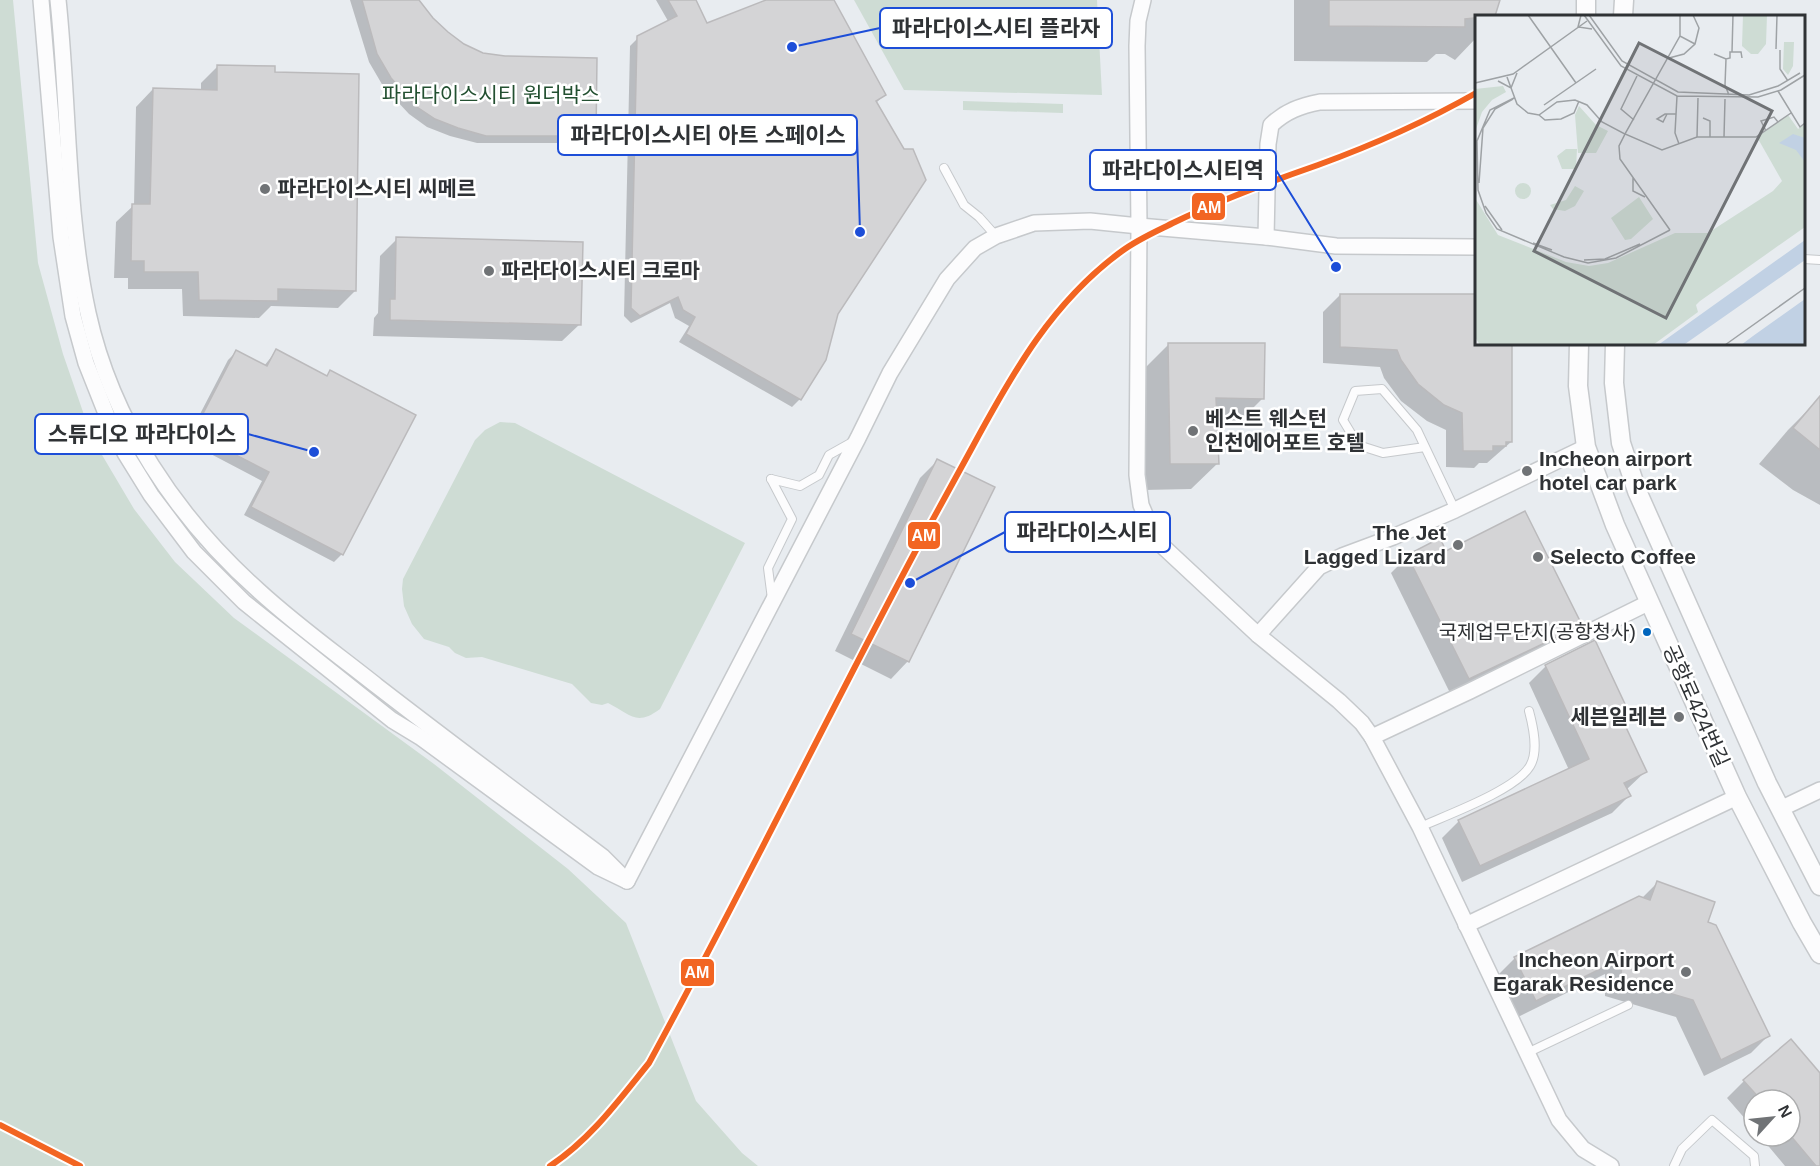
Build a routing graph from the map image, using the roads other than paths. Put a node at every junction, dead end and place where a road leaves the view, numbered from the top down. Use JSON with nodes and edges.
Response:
{"nodes":[{"id":1,"x":41,"y":0,"type":"edge"},
{"id":2,"x":58,"y":0,"type":"edge"},
{"id":3,"x":1143,"y":0,"type":"edge"},
{"id":4,"x":1624,"y":0,"type":"edge"},
{"id":5,"x":1623,"y":15,"type":"edge"},
{"id":6,"x":1475,"y":101,"type":"edge"},
{"id":7,"x":944,"y":168,"type":"dead end"},
{"id":8,"x":1138,"y":226,"type":"junction"},
{"id":9,"x":996,"y":236,"type":"junction"},
{"id":10,"x":1266,"y":237,"type":"junction"},
{"id":11,"x":1475,"y":247,"type":"edge"},
{"id":12,"x":1578,"y":345,"type":"edge"},
{"id":13,"x":1615,"y":345,"type":"edge"},
{"id":14,"x":858,"y":438,"type":"junction"},
{"id":15,"x":1425,"y":447,"type":"junction"},
{"id":16,"x":1586,"y":447,"type":"junction"},
{"id":17,"x":1455,"y":510,"type":"junction"},
{"id":18,"x":773,"y":602,"type":"junction"},
{"id":19,"x":1650,"y":602,"type":"junction"},
{"id":20,"x":1258,"y":635,"type":"junction"},
{"id":21,"x":1528,"y":711,"type":"dead end"},
{"id":22,"x":1372,"y":737,"type":"junction"},
{"id":23,"x":1820,"y":790,"type":"edge"},
{"id":24,"x":1737,"y":797,"type":"junction"},
{"id":25,"x":1780,"y":809,"type":"junction"},
{"id":26,"x":1420,"y":827,"type":"junction"},
{"id":27,"x":627,"y":881,"type":"junction"},
{"id":28,"x":1820,"y":886,"type":"edge"},
{"id":29,"x":1466,"y":925,"type":"junction"},
{"id":30,"x":1820,"y":954,"type":"edge"},
{"id":31,"x":1628,"y":1005,"type":"dead end"},
{"id":32,"x":1527,"y":1053,"type":"junction"},
{"id":33,"x":1611,"y":1166,"type":"edge"},
{"id":34,"x":1674,"y":1166,"type":"edge"},
{"id":35,"x":1755,"y":1166,"type":"edge"}],
"edges":[{"from":1,"to":27,"type":"street"},
{"from":2,"to":27,"type":"street"},
{"from":3,"to":8,"type":"street"},
{"from":4,"to":5,"type":"street"},
{"from":6,"to":10,"type":"street"},
{"from":7,"to":9,"type":"lane"},
{"from":8,"to":9,"type":"street"},
{"from":8,"to":10,"type":"street"},
{"from":8,"to":20,"type":"street"},
{"from":9,"to":14,"type":"street"},
{"from":10,"to":11,"type":"street"},
{"from":12,"to":16,"type":"street","name":"공항로424번길"},
{"from":13,"to":25,"type":"street","name":"공항로424번길"},
{"from":14,"to":18,"type":"street"},
{"from":14,"to":18,"type":"lane"},
{"from":15,"to":15,"type":"lane"},
{"from":15,"to":17,"type":"lane"},
{"from":16,"to":17,"type":"street"},
{"from":16,"to":19,"type":"street","name":"공항로424번길"},
{"from":17,"to":20,"type":"street"},
{"from":18,"to":27,"type":"street"},
{"from":19,"to":22,"type":"street"},
{"from":19,"to":24,"type":"street","name":"공항로424번길"},
{"from":20,"to":22,"type":"street"},
{"from":21,"to":26,"type":"lane"},
{"from":22,"to":26,"type":"street"},
{"from":23,"to":25,"type":"street"},
{"from":24,"to":29,"type":"street"},
{"from":24,"to":30,"type":"street","name":"공항로424번길"},
{"from":25,"to":28,"type":"street","name":"공항로424번길"},
{"from":26,"to":29,"type":"street"},
{"from":29,"to":32,"type":"street"},
{"from":31,"to":32,"type":"lane"},
{"from":32,"to":33,"type":"street"},
{"from":34,"to":35,"type":"lane"}]}
